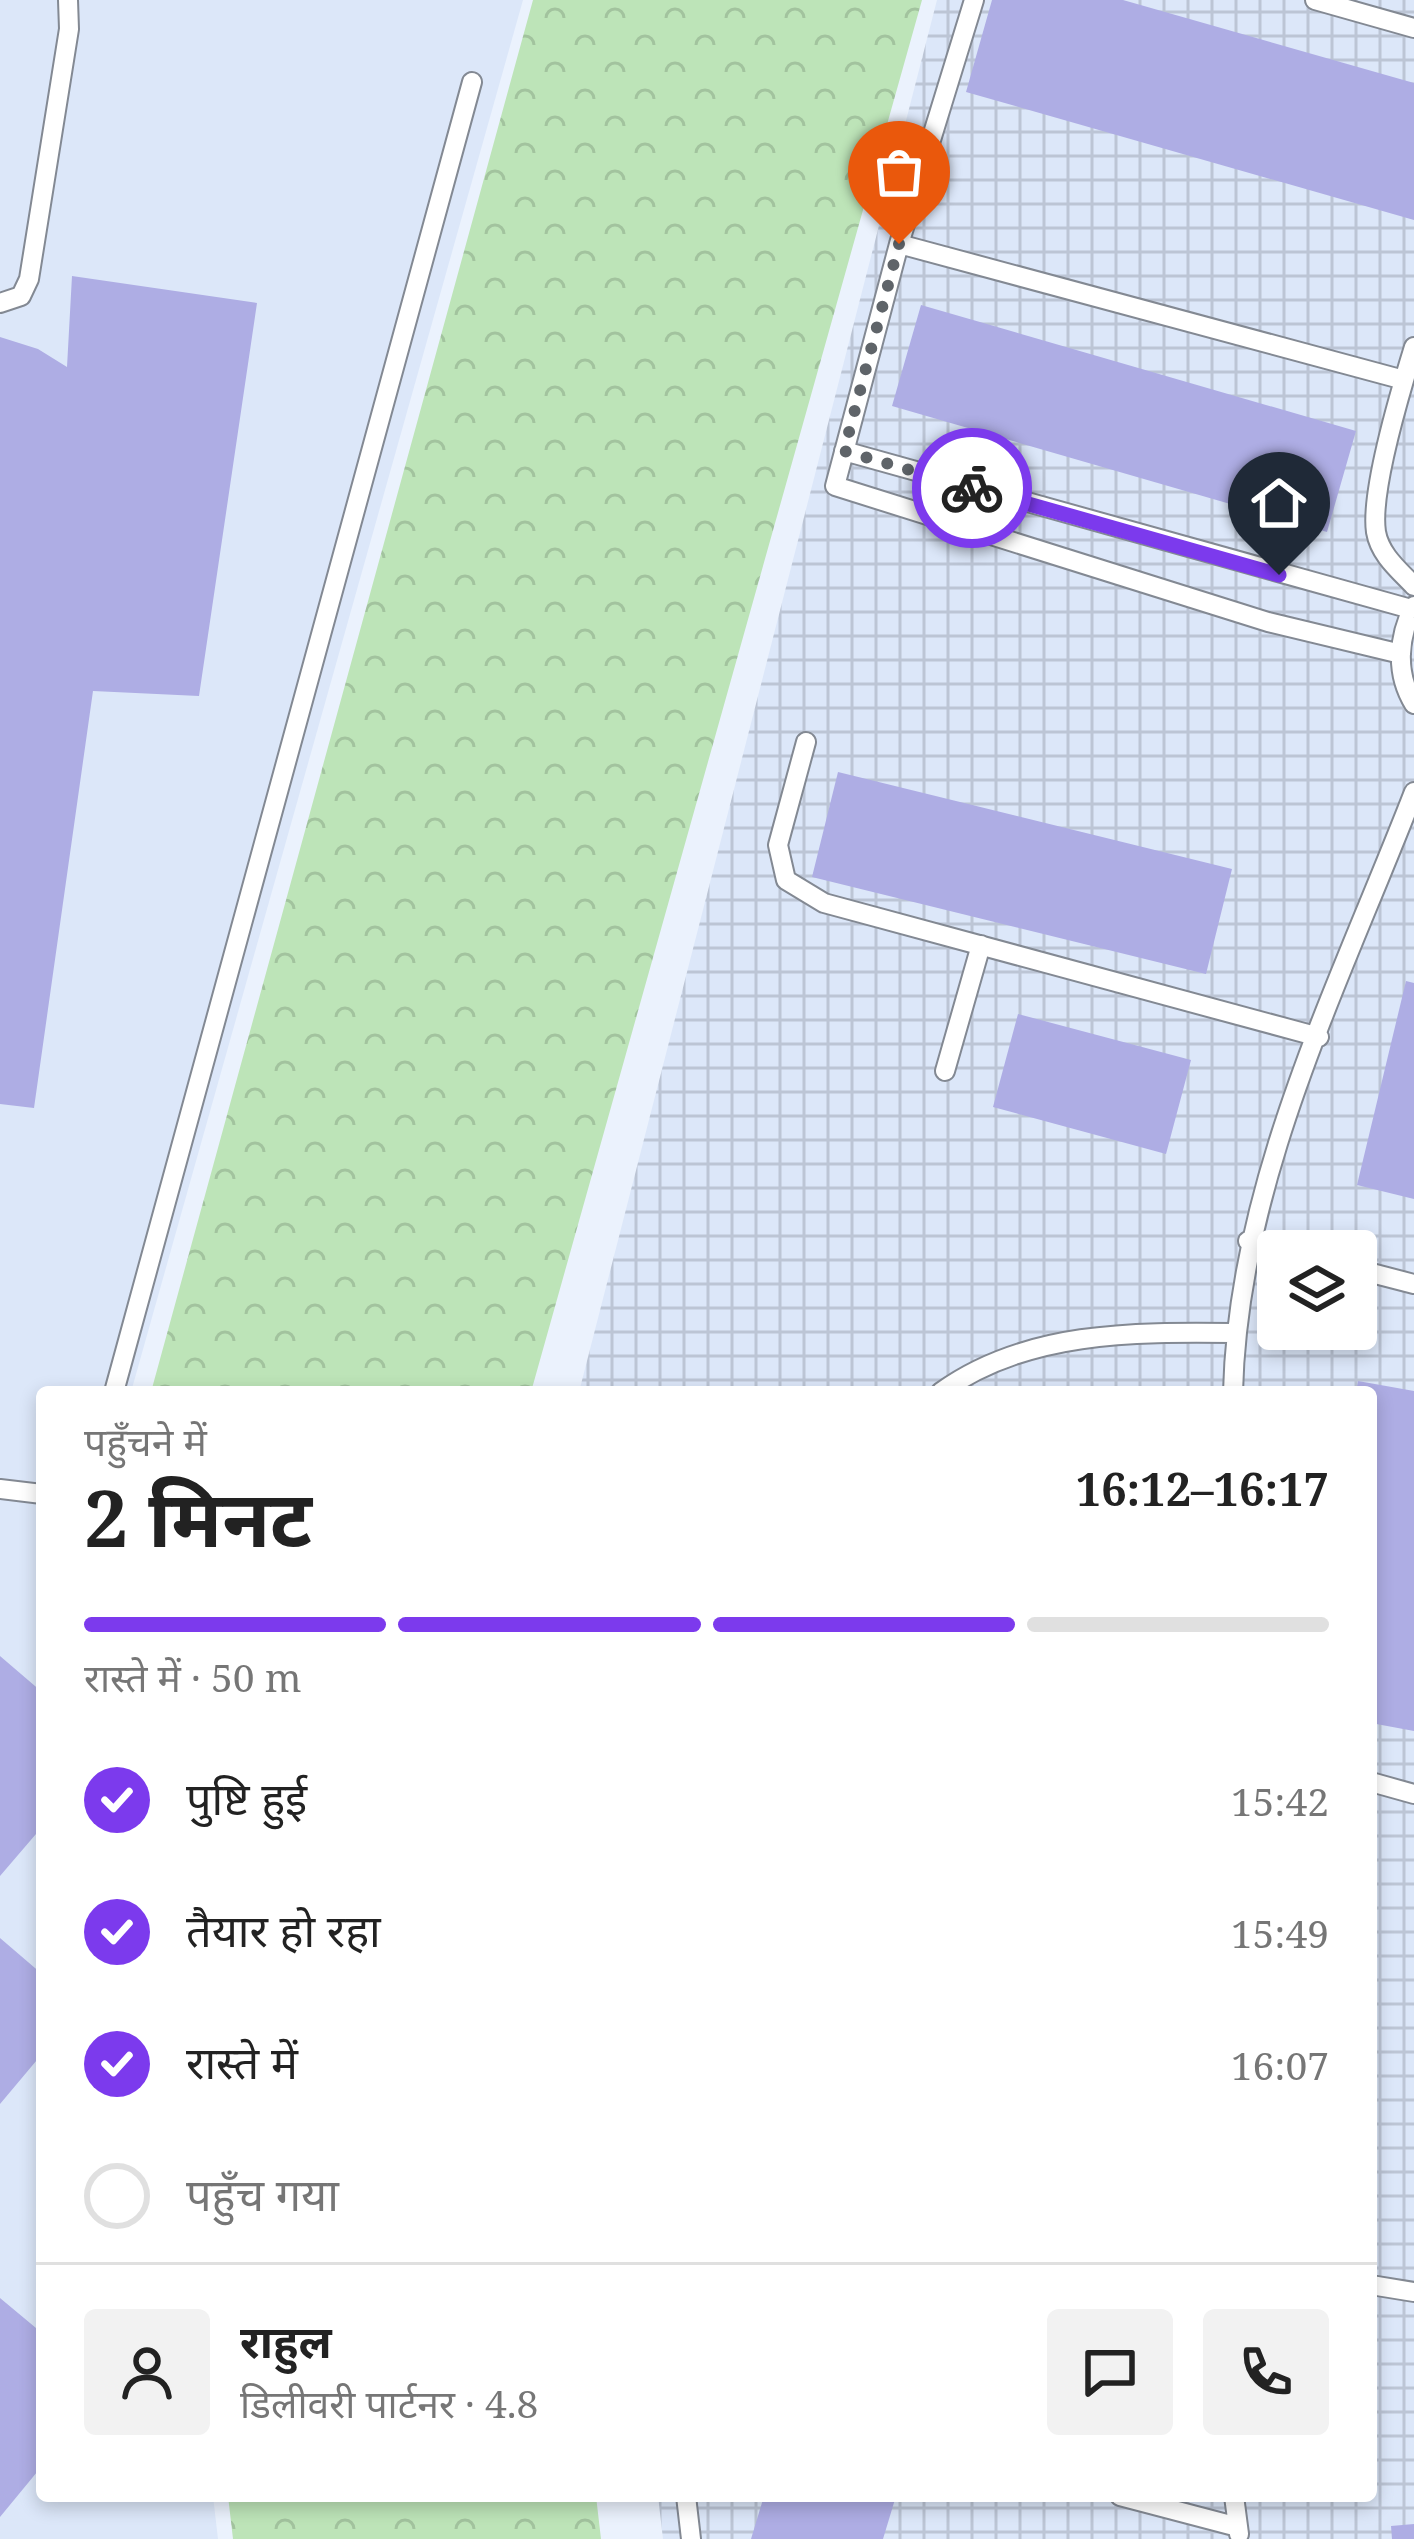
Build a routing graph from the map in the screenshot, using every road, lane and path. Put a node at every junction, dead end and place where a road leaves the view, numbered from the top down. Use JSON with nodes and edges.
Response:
{"nodes":[{"id":1,"x":68,"y":0,"type":"edge"},
{"id":2,"x":974,"y":0,"type":"edge"},
{"id":3,"x":1315,"y":0,"type":"edge"},
{"id":4,"x":1414,"y":28,"type":"edge"},
{"id":5,"x":472,"y":82,"type":"dead end"},
{"id":6,"x":899,"y":244,"type":"junction"},
{"id":7,"x":0,"y":303,"type":"edge"},
{"id":8,"x":1414,"y":347,"type":"edge"},
{"id":9,"x":1404,"y":380,"type":"junction"},
{"id":10,"x":844,"y":451,"type":"junction"},
{"id":11,"x":1414,"y":586,"type":"edge"},
{"id":12,"x":1413,"y":608,"type":"edge"},
{"id":13,"x":1400,"y":655,"type":"junction"},
{"id":14,"x":1414,"y":704,"type":"edge"},
{"id":15,"x":806,"y":742,"type":"dead end"},
{"id":16,"x":1414,"y":792,"type":"edge"},
{"id":17,"x":982,"y":945,"type":"junction"},
{"id":18,"x":1319,"y":1037,"type":"junction"},
{"id":19,"x":945,"y":1071,"type":"dead end"},
{"id":20,"x":1248,"y":1241,"type":"junction"},
{"id":21,"x":1257,"y":1243,"type":"edge"},
{"id":22,"x":1377,"y":1275,"type":"edge"},
{"id":23,"x":1414,"y":1285,"type":"edge"},
{"id":24,"x":1234,"y":1334,"type":"junction"},
{"id":25,"x":116,"y":1386,"type":"edge"},
{"id":26,"x":949,"y":1386,"type":"edge"},
{"id":27,"x":1233,"y":1386,"type":"edge"},
{"id":28,"x":0,"y":1489,"type":"edge"},
{"id":29,"x":36,"y":1493,"type":"edge"},
{"id":30,"x":1377,"y":1784,"type":"edge"},
{"id":31,"x":1414,"y":1794,"type":"edge"},
{"id":32,"x":1377,"y":2286,"type":"edge"},
{"id":33,"x":1414,"y":2292,"type":"edge"},
{"id":34,"x":687,"y":2502,"type":"edge"},
{"id":35,"x":1139,"y":2502,"type":"edge"},
{"id":36,"x":1235,"y":2502,"type":"edge"},
{"id":37,"x":1238,"y":2533,"type":"edge"},
{"id":38,"x":691,"y":2539,"type":"edge"}],
"edges":[{"from":1,"to":7,"type":"lane"},
{"from":2,"to":6,"type":"lane"},
{"from":3,"to":4,"type":"lane"},
{"from":5,"to":25,"type":"lane"},
{"from":6,"to":9,"type":"lane"},
{"from":6,"to":10,"type":"lane"},
{"from":8,"to":9,"type":"lane"},
{"from":9,"to":11,"type":"lane"},
{"from":10,"to":12,"type":"lane"},
{"from":10,"to":13,"type":"lane"},
{"from":12,"to":13,"type":"lane"},
{"from":13,"to":14,"type":"lane"},
{"from":15,"to":17,"type":"lane"},
{"from":16,"to":18,"type":"lane"},
{"from":17,"to":18,"type":"lane"},
{"from":17,"to":19,"type":"lane"},
{"from":18,"to":20,"type":"lane"},
{"from":20,"to":21,"type":"lane"},
{"from":20,"to":24,"type":"lane"},
{"from":22,"to":23,"type":"lane"},
{"from":24,"to":26,"type":"lane"},
{"from":24,"to":27,"type":"lane"},
{"from":28,"to":29,"type":"lane"},
{"from":30,"to":31,"type":"lane"},
{"from":32,"to":33,"type":"lane"},
{"from":34,"to":38,"type":"lane"},
{"from":35,"to":37,"type":"lane"},
{"from":36,"to":37,"type":"lane"}]}
